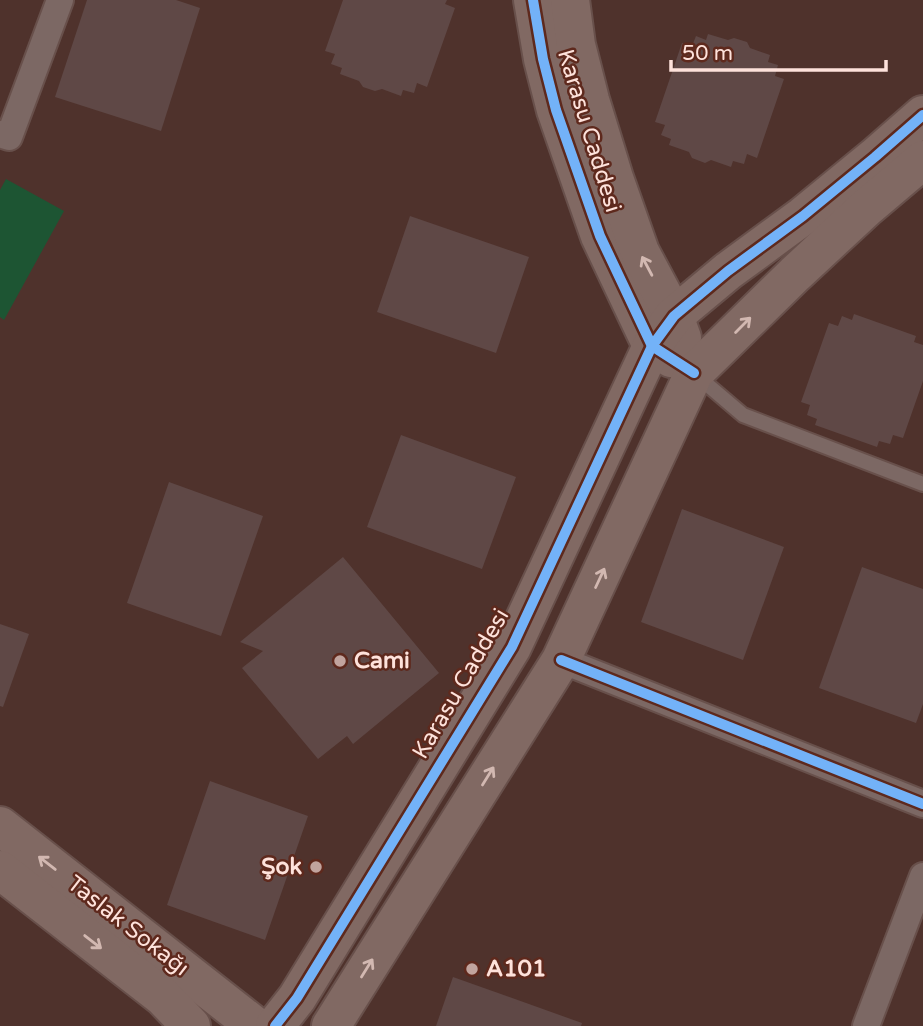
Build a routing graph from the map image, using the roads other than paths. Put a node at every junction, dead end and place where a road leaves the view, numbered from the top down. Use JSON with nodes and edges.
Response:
{"nodes":[{"id":1,"x":60,"y":0,"type":"edge"},
{"id":2,"x":533,"y":0,"type":"edge"},
{"id":3,"x":569,"y":0,"type":"edge"},
{"id":4,"x":923,"y":115,"type":"edge"},
{"id":5,"x":0,"y":134,"type":"edge"},
{"id":6,"x":923,"y":160,"type":"edge"},
{"id":7,"x":674,"y":316,"type":"junction"},
{"id":8,"x":652,"y":346,"type":"junction"},
{"id":9,"x":694,"y":373,"type":"junction"},
{"id":10,"x":923,"y":484,"type":"edge"},
{"id":11,"x":561,"y":660,"type":"junction"},
{"id":12,"x":923,"y":804,"type":"edge"},
{"id":13,"x":0,"y":826,"type":"edge"},
{"id":14,"x":0,"y":870,"type":"edge"},
{"id":15,"x":923,"y":876,"type":"edge"},
{"id":16,"x":191,"y":1026,"type":"edge"},
{"id":17,"x":256,"y":1026,"type":"edge"},
{"id":18,"x":275,"y":1026,"type":"edge"},
{"id":19,"x":331,"y":1026,"type":"edge"},
{"id":20,"x":866,"y":1026,"type":"edge"}],
"edges":[{"from":1,"to":5,"type":"street"},
{"from":2,"to":8,"type":"street","name":"Karasu Caddesi"},
{"from":7,"to":3,"type":"street","name":"Karasu Caddesi","one_way":true},
{"from":4,"to":7,"type":"street"},
{"from":9,"to":6,"type":"street","one_way":true},
{"from":7,"to":8,"type":"street"},
{"from":7,"to":9,"type":"street","name":"Karasu Caddesi"},
{"from":8,"to":9,"type":"street"},
{"from":8,"to":18,"type":"street","name":"Karasu Caddesi"},
{"from":9,"to":10,"type":"lane"},
{"from":11,"to":9,"type":"street","one_way":true},
{"from":11,"to":12,"type":"street"},
{"from":19,"to":11,"type":"street","one_way":true},
{"from":17,"to":13,"type":"street","name":"Taslak Sokağı","one_way":true},
{"from":14,"to":16,"type":"street","name":"Taslak Sokağı","one_way":true},
{"from":15,"to":20,"type":"street"}]}
